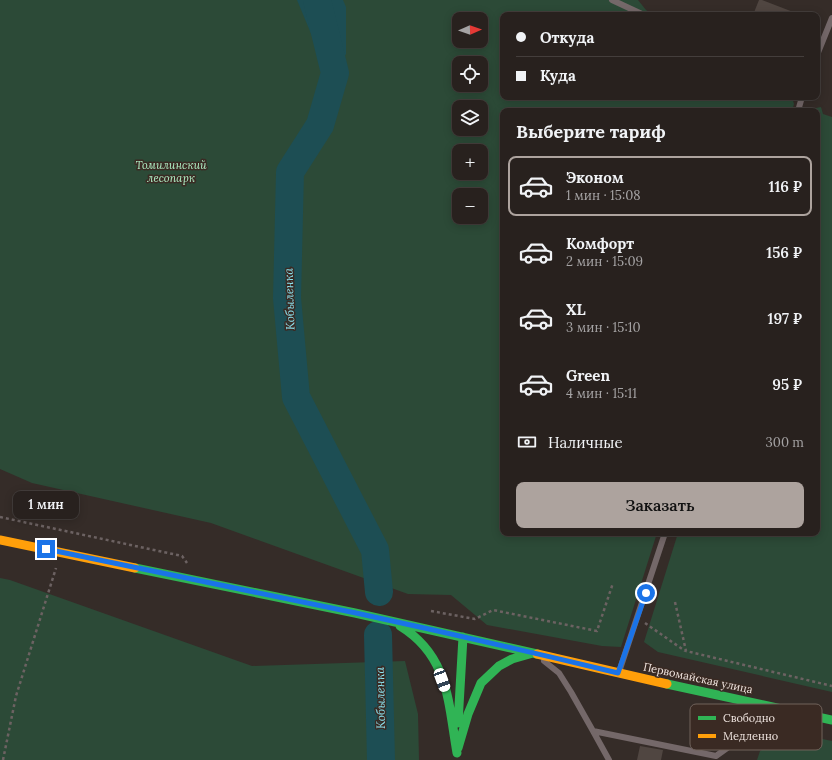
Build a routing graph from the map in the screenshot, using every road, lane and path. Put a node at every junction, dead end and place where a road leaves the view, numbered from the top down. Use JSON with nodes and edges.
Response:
{"nodes":[{"id":1,"x":612,"y":0,"type":"edge"},
{"id":2,"x":638,"y":12,"type":"edge"},
{"id":3,"x":832,"y":18,"type":"edge"},
{"id":4,"x":820,"y":48,"type":"edge"},
{"id":5,"x":664,"y":536,"type":"edge"},
{"id":6,"x":0,"y":540,"type":"edge"},
{"id":7,"x":62,"y":552,"type":"junction"},
{"id":8,"x":613,"y":583,"type":"dead end"},
{"id":9,"x":675,"y":602,"type":"dead end"},
{"id":10,"x":475,"y":618,"type":"dead end"},
{"id":11,"x":637,"y":618,"type":"junction"},
{"id":12,"x":390,"y":621,"type":"junction"},
{"id":13,"x":463,"y":637,"type":"junction"},
{"id":14,"x":686,"y":651,"type":"junction"},
{"id":15,"x":534,"y":653,"type":"junction"},
{"id":16,"x":618,"y":673,"type":"junction"},
{"id":17,"x":832,"y":686,"type":"edge"},
{"id":18,"x":759,"y":704,"type":"edge"},
{"id":19,"x":822,"y":718,"type":"edge"},
{"id":20,"x":832,"y":720,"type":"edge"},
{"id":21,"x":593,"y":731,"type":"junction"},
{"id":22,"x":724,"y":750,"type":"edge"},
{"id":23,"x":457,"y":756,"type":"edge"},
{"id":24,"x":713,"y":758,"type":"edge"},
{"id":25,"x":3,"y":760,"type":"edge"},
{"id":26,"x":609,"y":760,"type":"edge"}],
"edges":[{"from":1,"to":2,"type":"lane"},
{"from":3,"to":4,"type":"lane"},
{"from":5,"to":11,"type":"lane"},
{"from":6,"to":7,"type":"street","name":"Первомайская улица"},
{"from":7,"to":12,"type":"street","name":"Первомайская улица"},
{"from":7,"to":25,"type":"path"},
{"from":8,"to":10,"type":"path"},
{"from":9,"to":14,"type":"path"},
{"from":11,"to":14,"type":"path"},
{"from":11,"to":16,"type":"lane"},
{"from":12,"to":13,"type":"street","name":"Первомайская улица"},
{"from":12,"to":23,"type":"street"},
{"from":13,"to":15,"type":"street","name":"Первомайская улица"},
{"from":13,"to":23,"type":"street"},
{"from":14,"to":17,"type":"path"},
{"from":15,"to":16,"type":"street","name":"Первомайская улица"},
{"from":15,"to":21,"type":"lane"},
{"from":15,"to":23,"type":"street"},
{"from":16,"to":18,"type":"street","name":"Первомайская улица"},
{"from":19,"to":20,"type":"street","name":"Первомайская улица"},
{"from":21,"to":24,"type":"lane"},
{"from":21,"to":26,"type":"lane"},
{"from":22,"to":24,"type":"lane"}]}
